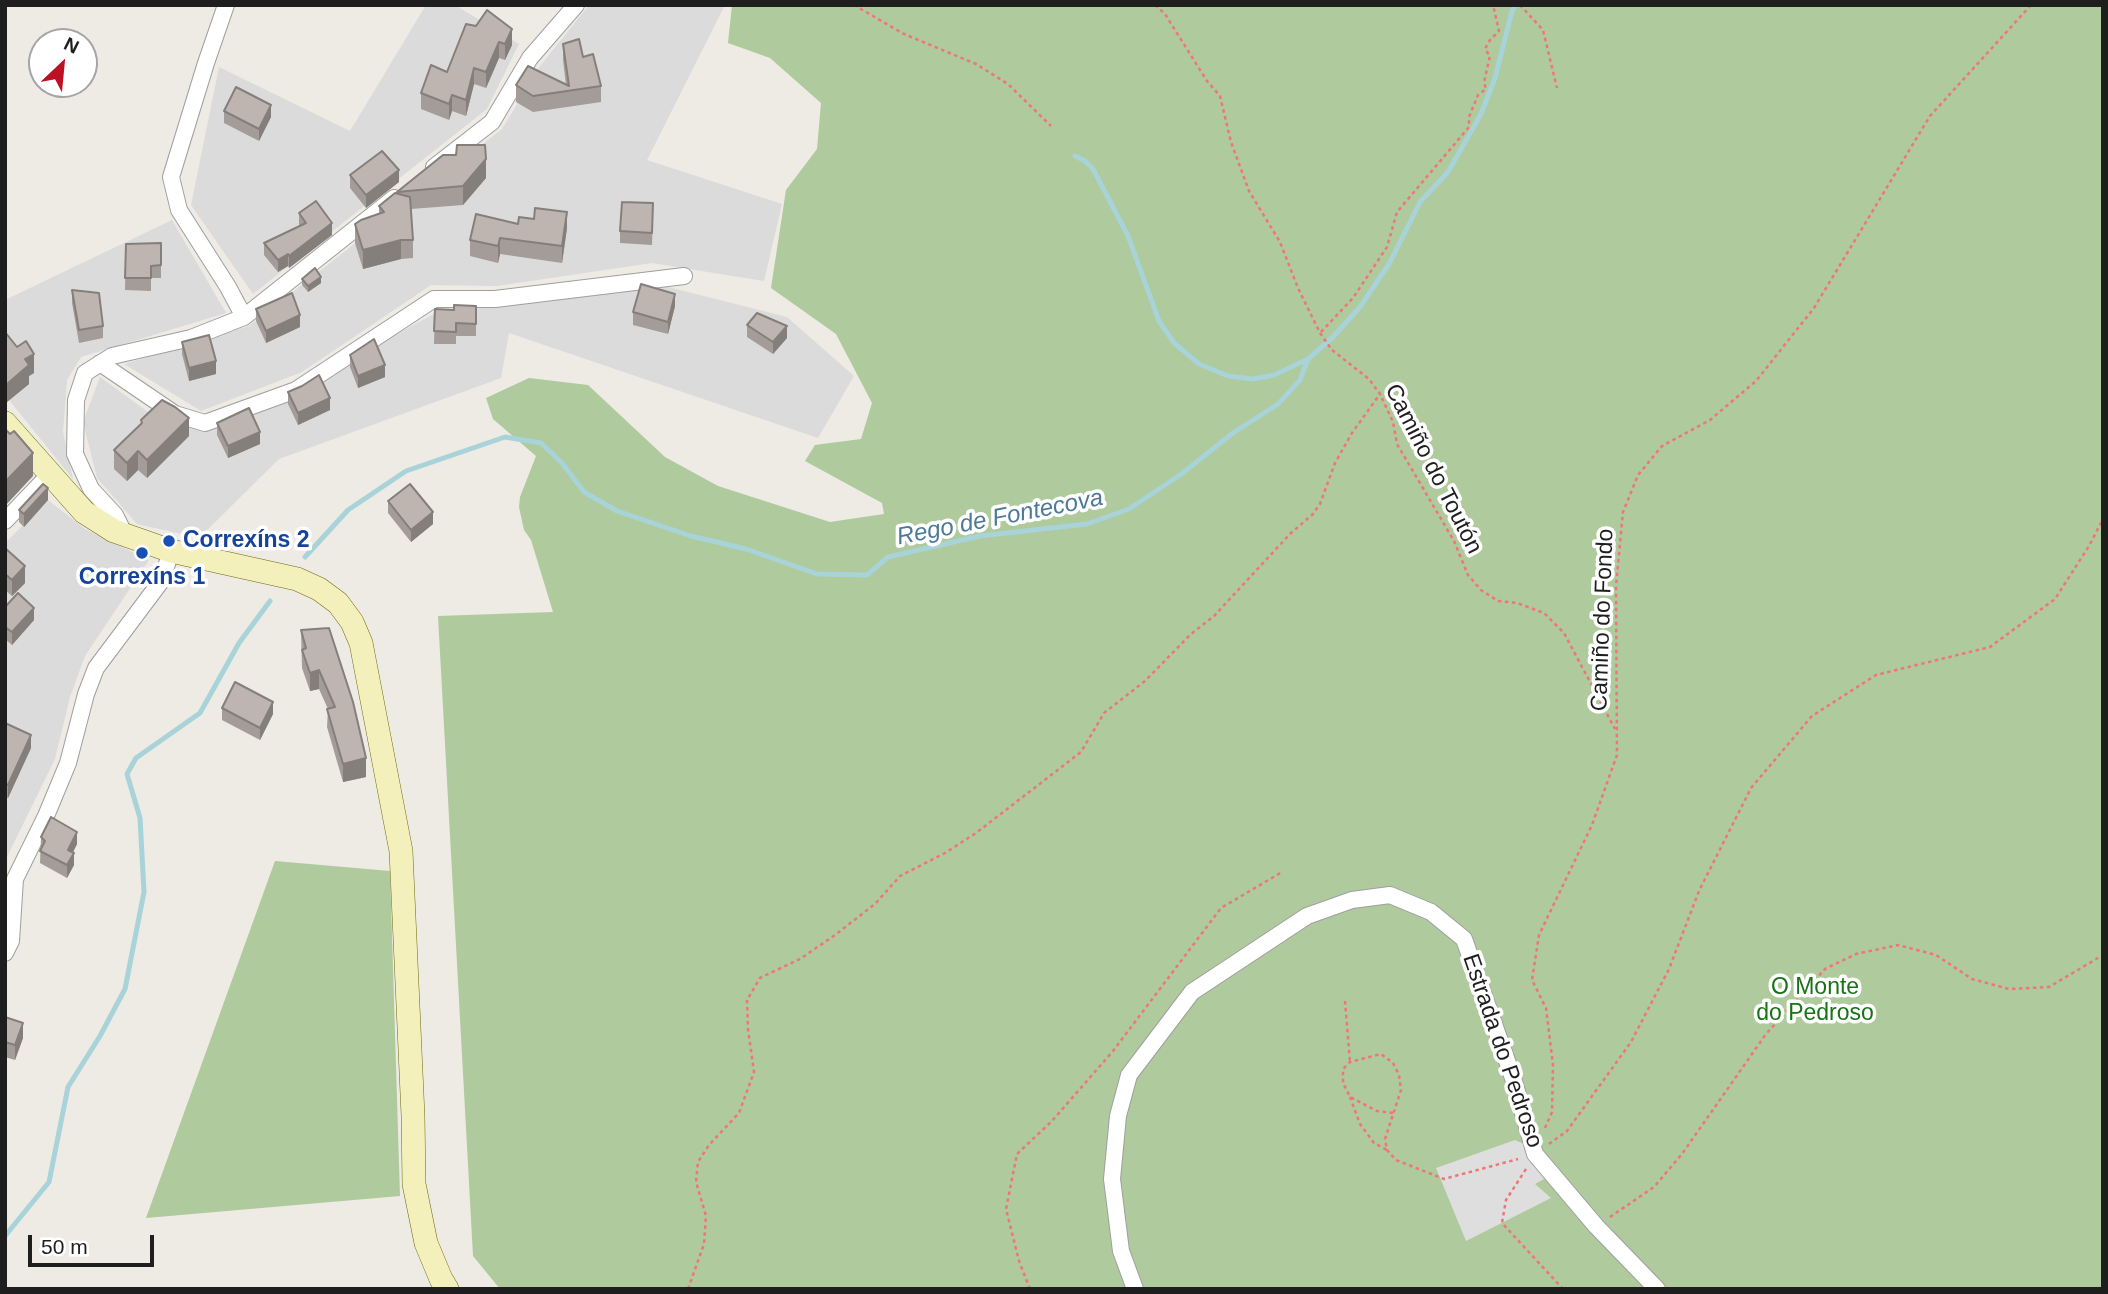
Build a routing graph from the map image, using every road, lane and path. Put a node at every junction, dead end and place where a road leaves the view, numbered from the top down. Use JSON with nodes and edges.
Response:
{"nodes":[{"id":1,"x":226,"y":5,"type":"edge"},
{"id":2,"x":576,"y":5,"type":"edge"},
{"id":3,"x":853,"y":5,"type":"edge"},
{"id":4,"x":1155,"y":5,"type":"edge"},
{"id":5,"x":1493,"y":5,"type":"edge"},
{"id":6,"x":1520,"y":5,"type":"edge"},
{"id":7,"x":2031,"y":5,"type":"edge"},
{"id":8,"x":1557,"y":88,"type":"dead end"},
{"id":9,"x":1051,"y":126,"type":"dead end"},
{"id":10,"x":684,"y":276,"type":"dead end"},
{"id":11,"x":244,"y":317,"type":"junction"},
{"id":12,"x":1320,"y":333,"type":"junction"},
{"id":13,"x":100,"y":363,"type":"junction"},
{"id":14,"x":1380,"y":394,"type":"junction"},
{"id":15,"x":5,"y":423,"type":"edge"},
{"id":16,"x":49,"y":475,"type":"junction"},
{"id":17,"x":2103,"y":519,"type":"edge"},
{"id":18,"x":5,"y":521,"type":"edge"},
{"id":19,"x":125,"y":535,"type":"junction"},
{"id":20,"x":171,"y":551,"type":"junction"},
{"id":21,"x":1615,"y":730,"type":"junction"},
{"id":22,"x":1282,"y":873,"type":"dead end"},
{"id":23,"x":5,"y":953,"type":"edge"},
{"id":24,"x":2103,"y":955,"type":"edge"},
{"id":25,"x":1345,"y":1001,"type":"dead end"},
{"id":26,"x":1350,"y":1062,"type":"junction"},
{"id":27,"x":1350,"y":1097,"type":"junction"},
{"id":28,"x":1393,"y":1114,"type":"junction"},
{"id":29,"x":1387,"y":1150,"type":"junction"},
{"id":30,"x":1535,"y":1154,"type":"junction"},
{"id":31,"x":1596,"y":1226,"type":"junction"},
{"id":32,"x":447,"y":1289,"type":"edge"},
{"id":33,"x":688,"y":1289,"type":"edge"},
{"id":34,"x":1030,"y":1289,"type":"edge"},
{"id":35,"x":1135,"y":1289,"type":"edge"},
{"id":36,"x":1563,"y":1289,"type":"edge"},
{"id":37,"x":1657,"y":1289,"type":"edge"}],
"edges":[{"from":1,"to":11,"type":"street"},
{"from":2,"to":11,"type":"street"},
{"from":3,"to":9,"type":"path"},
{"from":4,"to":12,"type":"path","name":"Camiño do Toutón"},
{"from":5,"to":12,"type":"path"},
{"from":6,"to":8,"type":"path"},
{"from":7,"to":21,"type":"path","name":"Camiño do Fondo"},
{"from":10,"to":13,"type":"street"},
{"from":11,"to":13,"type":"street"},
{"from":12,"to":14,"type":"path","name":"Camiño do Toutón"},
{"from":13,"to":19,"type":"street"},
{"from":14,"to":21,"type":"path","name":"Camiño do Toutón"},
{"from":14,"to":33,"type":"path"},
{"from":15,"to":16,"type":"street"},
{"from":16,"to":18,"type":"street"},
{"from":16,"to":19,"type":"street"},
{"from":17,"to":30,"type":"path"},
{"from":19,"to":20,"type":"street"},
{"from":20,"to":23,"type":"street"},
{"from":20,"to":32,"type":"street"},
{"from":21,"to":30,"type":"path","name":"Camiño do Fondo"},
{"from":22,"to":34,"type":"path"},
{"from":24,"to":31,"type":"path"},
{"from":25,"to":26,"type":"path"},
{"from":26,"to":27,"type":"path"},
{"from":26,"to":28,"type":"path"},
{"from":27,"to":28,"type":"path"},
{"from":27,"to":29,"type":"path"},
{"from":28,"to":29,"type":"path"},
{"from":29,"to":30,"type":"path"},
{"from":30,"to":31,"type":"street","name":"Estrada do Pedroso"},
{"from":30,"to":35,"type":"street","name":"Estrada do Pedroso"},
{"from":30,"to":36,"type":"path"},
{"from":31,"to":37,"type":"street","name":"Estrada do Pedroso"}]}
